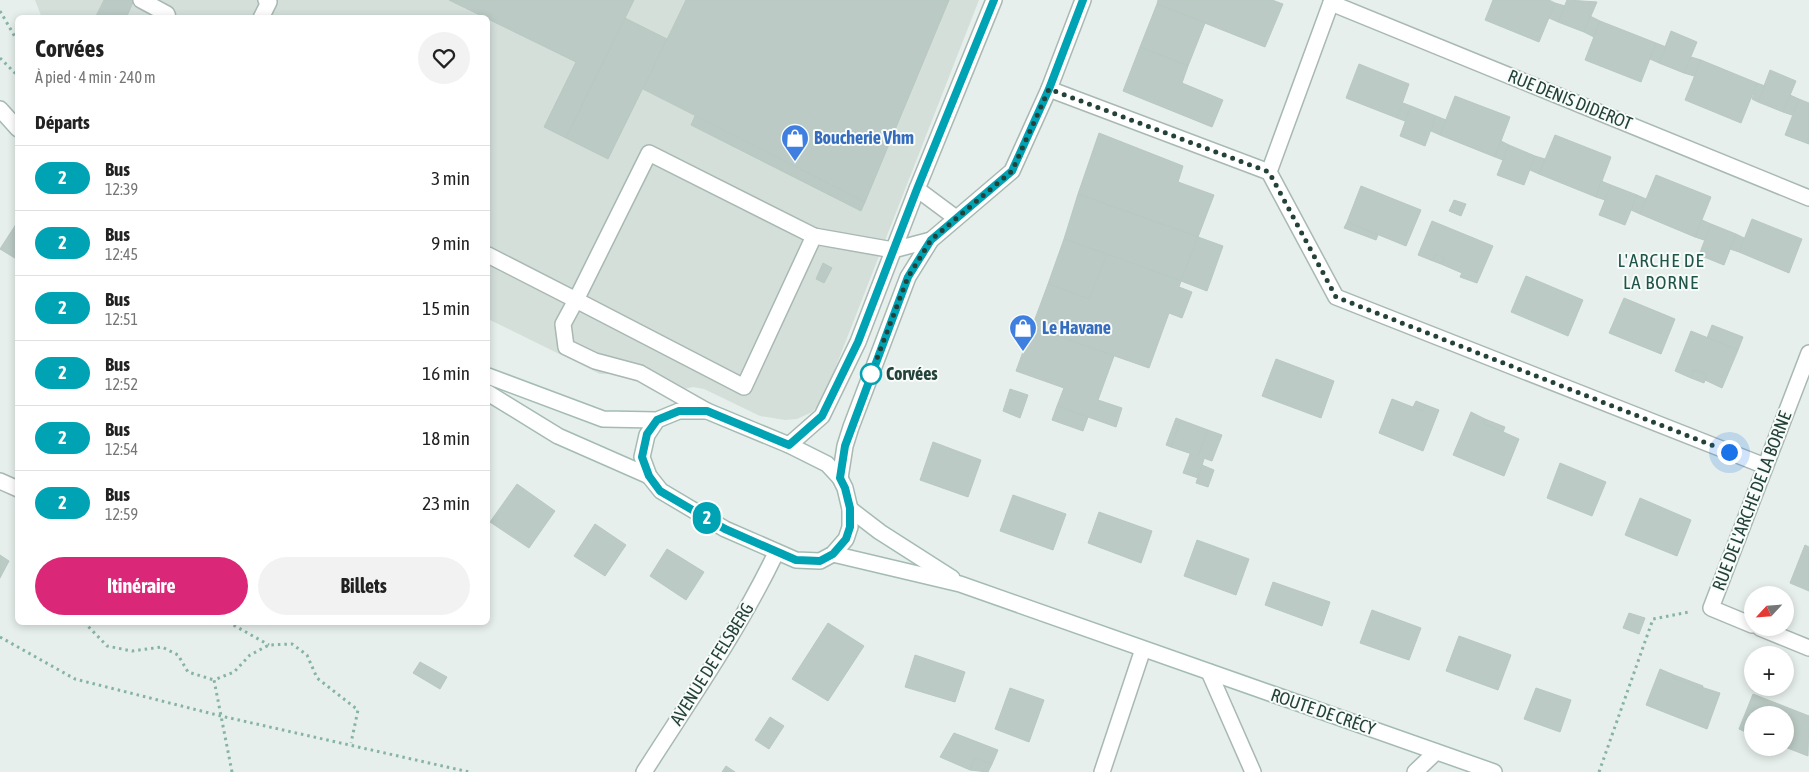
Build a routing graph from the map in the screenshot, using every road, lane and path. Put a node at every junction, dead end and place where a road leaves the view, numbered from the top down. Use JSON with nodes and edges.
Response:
{"nodes":[{"id":1,"x":141,"y":0,"type":"edge"},
{"id":2,"x":266,"y":0,"type":"edge"},
{"id":3,"x":994,"y":0,"type":"edge"},
{"id":4,"x":1083,"y":0,"type":"edge"},
{"id":5,"x":1331,"y":1,"type":"edge"},
{"id":6,"x":0,"y":10,"type":"edge"},
{"id":7,"x":167,"y":15,"type":"edge"},
{"id":8,"x":262,"y":15,"type":"edge"},
{"id":9,"x":15,"y":37,"type":"edge"},
{"id":10,"x":0,"y":58,"type":"edge"},
{"id":11,"x":15,"y":73,"type":"edge"},
{"id":12,"x":1049,"y":89,"type":"junction"},
{"id":13,"x":0,"y":109,"type":"edge"},
{"id":14,"x":15,"y":126,"type":"edge"},
{"id":15,"x":1269,"y":172,"type":"junction"},
{"id":16,"x":917,"y":189,"type":"junction"},
{"id":17,"x":1809,"y":198,"type":"edge"},
{"id":18,"x":956,"y":218,"type":"junction"},
{"id":19,"x":814,"y":236,"type":"junction"},
{"id":20,"x":931,"y":240,"type":"junction"},
{"id":21,"x":893,"y":250,"type":"junction"},
{"id":22,"x":490,"y":256,"type":"edge"},
{"id":23,"x":576,"y":300,"type":"junction"},
{"id":24,"x":1809,"y":353,"type":"edge"},
{"id":25,"x":490,"y":377,"type":"edge"},
{"id":26,"x":490,"y":394,"type":"edge"},
{"id":27,"x":707,"y":411,"type":"junction"},
{"id":28,"x":657,"y":420,"type":"junction"},
{"id":29,"x":789,"y":445,"type":"junction"},
{"id":30,"x":1765,"y":466,"type":"junction"},
{"id":31,"x":649,"y":476,"type":"junction"},
{"id":32,"x":840,"y":478,"type":"junction"},
{"id":33,"x":0,"y":481,"type":"edge"},
{"id":34,"x":15,"y":488,"type":"edge"},
{"id":35,"x":850,"y":508,"type":"junction"},
{"id":36,"x":776,"y":553,"type":"junction"},
{"id":37,"x":833,"y":554,"type":"junction"},
{"id":38,"x":960,"y":584,"type":"junction"},
{"id":39,"x":1712,"y":608,"type":"junction"},
{"id":40,"x":1744,"y":621,"type":"edge"},
{"id":41,"x":87,"y":625,"type":"edge"},
{"id":42,"x":233,"y":625,"type":"edge"},
{"id":43,"x":1780,"y":636,"type":"edge"},
{"id":44,"x":0,"y":637,"type":"edge"},
{"id":45,"x":269,"y":646,"type":"junction"},
{"id":46,"x":1809,"y":648,"type":"edge"},
{"id":47,"x":1143,"y":649,"type":"junction"},
{"id":48,"x":1209,"y":672,"type":"junction"},
{"id":49,"x":214,"y":680,"type":"junction"},
{"id":50,"x":221,"y":716,"type":"junction"},
{"id":51,"x":351,"y":743,"type":"junction"},
{"id":52,"x":1436,"y":752,"type":"junction"},
{"id":53,"x":232,"y":772,"type":"edge"},
{"id":54,"x":469,"y":772,"type":"edge"},
{"id":55,"x":644,"y":772,"type":"edge"},
{"id":56,"x":1102,"y":772,"type":"edge"},
{"id":57,"x":1253,"y":772,"type":"edge"},
{"id":58,"x":1415,"y":772,"type":"edge"},
{"id":59,"x":1494,"y":772,"type":"edge"},
{"id":60,"x":1599,"y":772,"type":"edge"}],
"edges":[{"from":1,"to":7,"type":"street"},
{"from":2,"to":8,"type":"street"},
{"from":3,"to":16,"type":"street"},
{"from":4,"to":12,"type":"street"},
{"from":5,"to":15,"type":"street"},
{"from":5,"to":17,"type":"street","name":"RUE DENIS DIDEROT"},
{"from":6,"to":9,"type":"path"},
{"from":10,"to":11,"type":"path"},
{"from":12,"to":15,"type":"street"},
{"from":12,"to":18,"type":"street"},
{"from":13,"to":14,"type":"street"},
{"from":15,"to":30,"type":"street"},
{"from":16,"to":18,"type":"street"},
{"from":16,"to":21,"type":"street"},
{"from":18,"to":20,"type":"street"},
{"from":19,"to":21,"type":"street"},
{"from":19,"to":23,"type":"street"},
{"from":19,"to":23,"type":"street"},
{"from":20,"to":21,"type":"street"},
{"from":20,"to":32,"type":"street"},
{"from":21,"to":29,"type":"street"},
{"from":22,"to":23,"type":"street"},
{"from":23,"to":27,"type":"street"},
{"from":24,"to":30,"type":"street","name":"RUE DE L'ARCHE DE LA BORNE"},
{"from":25,"to":28,"type":"street"},
{"from":26,"to":31,"type":"street","name":"ROUTE DE CRÉCY"},
{"from":27,"to":28,"type":"street"},
{"from":27,"to":29,"type":"street"},
{"from":28,"to":31,"type":"street","name":"ROUTE DE CRÉCY"},
{"from":29,"to":32,"type":"street"},
{"from":30,"to":39,"type":"street","name":"RUE DE L'ARCHE DE LA BORNE"},
{"from":31,"to":36,"type":"street","name":"ROUTE DE CRÉCY"},
{"from":32,"to":35,"type":"street"},
{"from":33,"to":34,"type":"street"},
{"from":35,"to":37,"type":"street"},
{"from":35,"to":38,"type":"street","name":"ROUTE DE CRÉCY"},
{"from":36,"to":37,"type":"street","name":"ROUTE DE CRÉCY"},
{"from":36,"to":55,"type":"street","name":"AVENUE DE FELSBERG"},
{"from":37,"to":38,"type":"street","name":"ROUTE DE CRÉCY"},
{"from":38,"to":47,"type":"street","name":"ROUTE DE CRÉCY"},
{"from":39,"to":40,"type":"street","name":"RUE DE L'ARCHE DE LA BORNE"},
{"from":39,"to":60,"type":"path"},
{"from":41,"to":49,"type":"path"},
{"from":42,"to":45,"type":"path"},
{"from":43,"to":46,"type":"street"},
{"from":44,"to":50,"type":"path"},
{"from":45,"to":49,"type":"path"},
{"from":45,"to":51,"type":"path"},
{"from":47,"to":48,"type":"street","name":"ROUTE DE CRÉCY"},
{"from":47,"to":56,"type":"street"},
{"from":48,"to":52,"type":"street","name":"ROUTE DE CRÉCY"},
{"from":48,"to":57,"type":"street"},
{"from":49,"to":50,"type":"path"},
{"from":50,"to":51,"type":"path"},
{"from":50,"to":53,"type":"path"},
{"from":51,"to":54,"type":"path"},
{"from":52,"to":58,"type":"street"},
{"from":52,"to":59,"type":"street","name":"ROUTE DE CRÉCY"}]}
